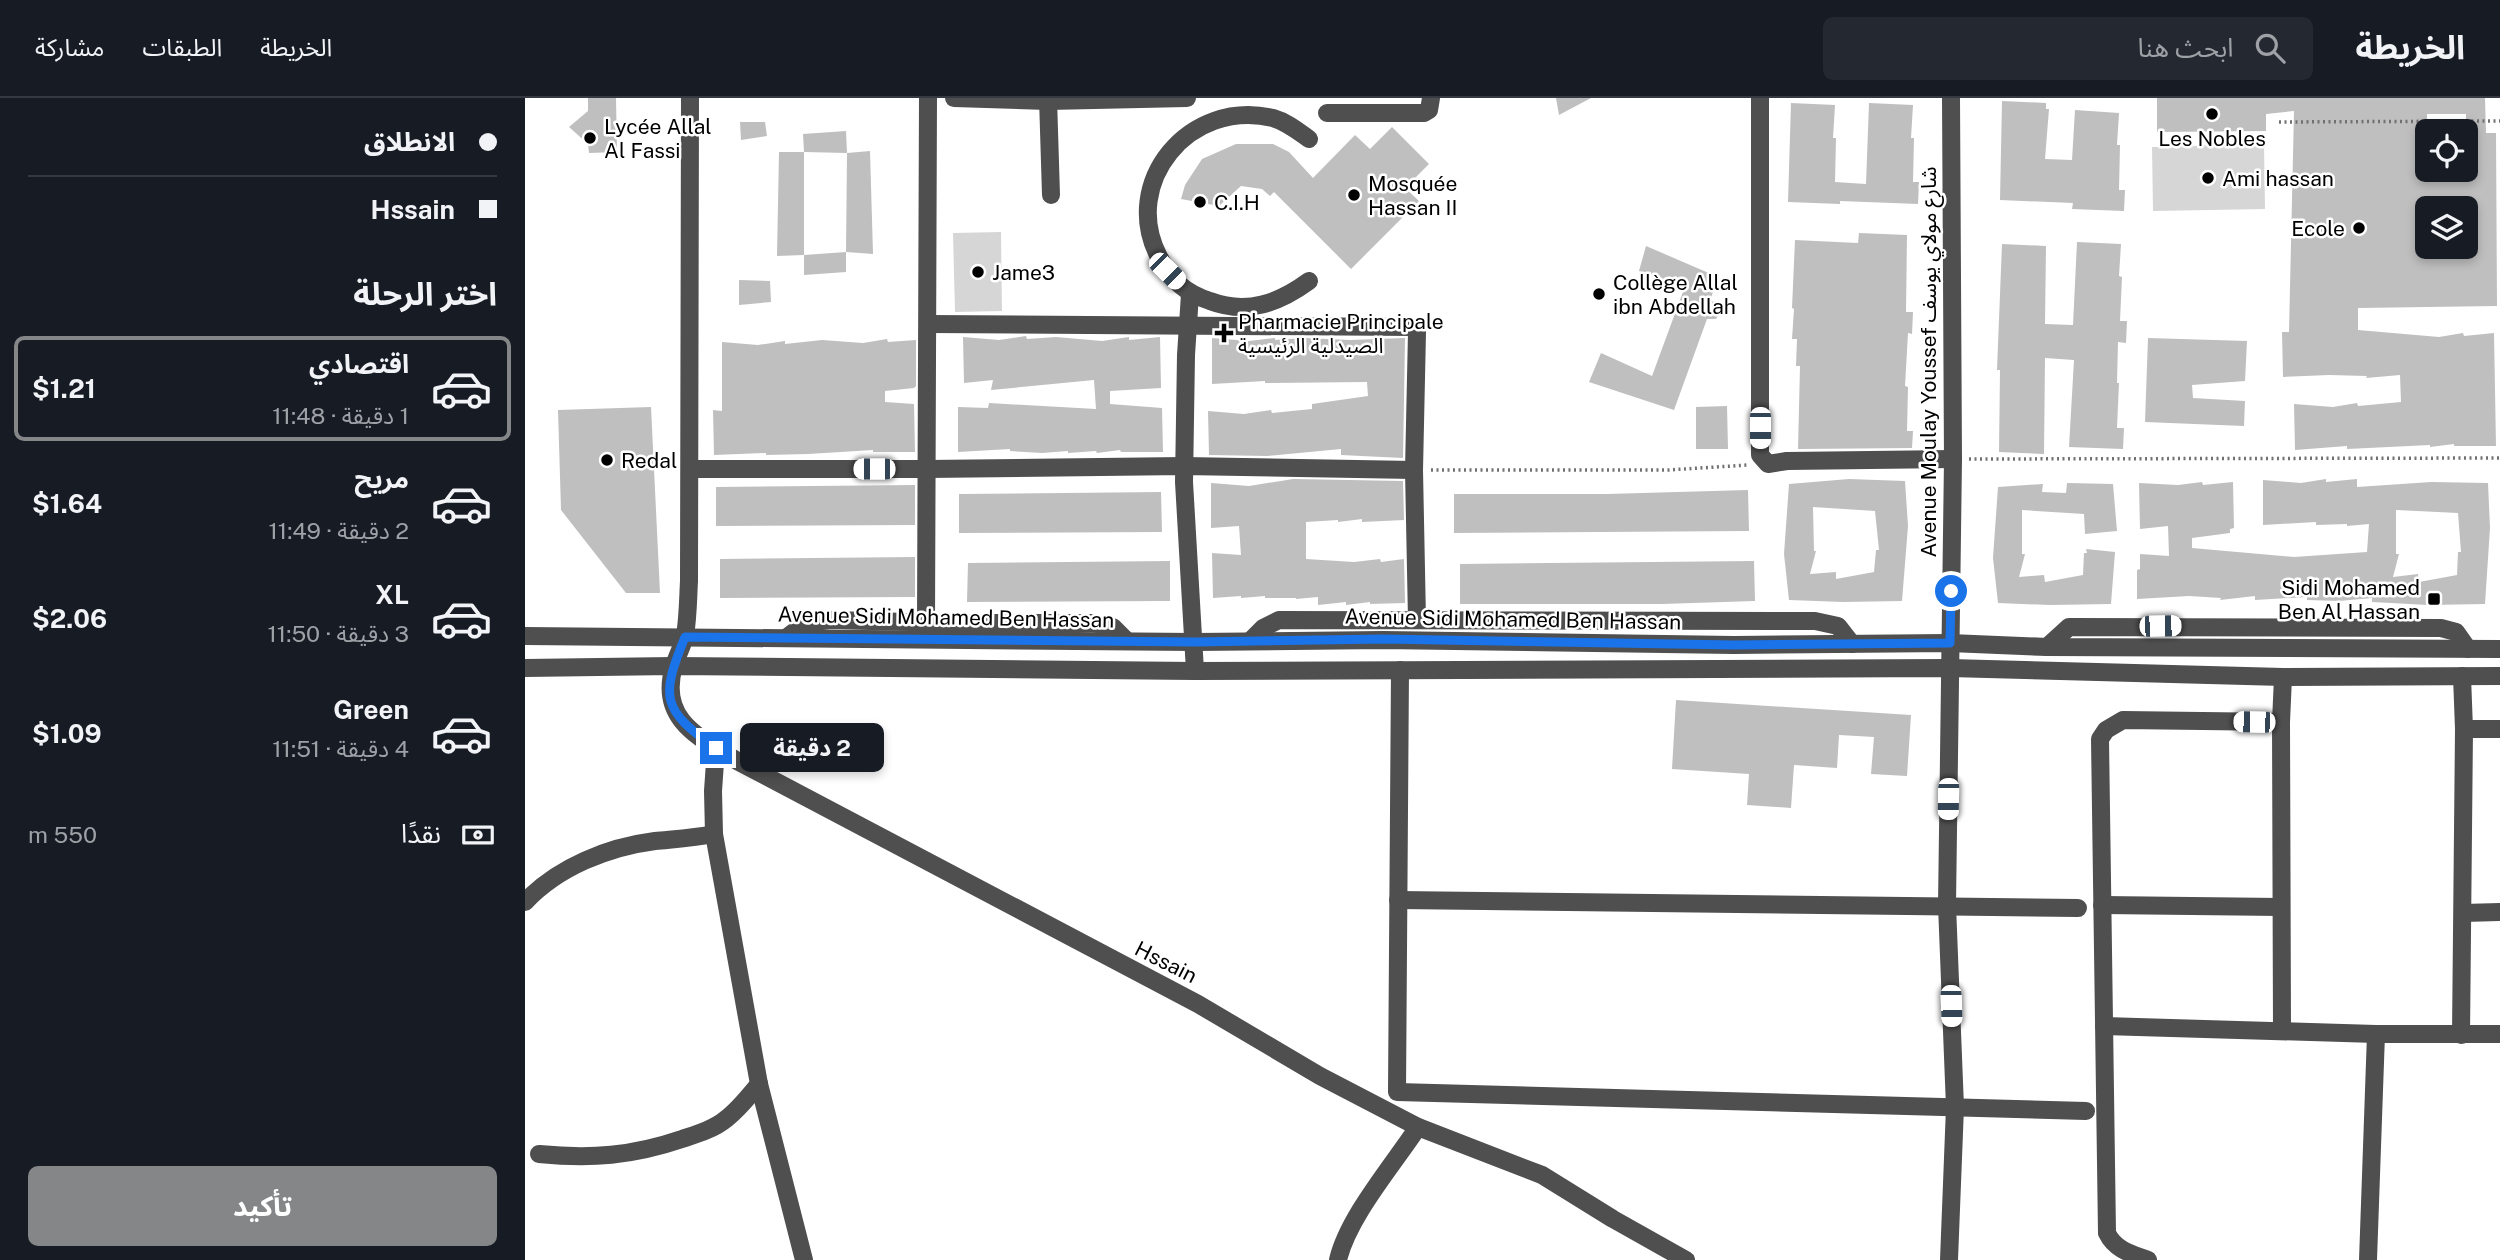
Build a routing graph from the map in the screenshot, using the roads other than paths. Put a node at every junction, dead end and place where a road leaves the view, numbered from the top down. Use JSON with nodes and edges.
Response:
{"nodes":[{"id":1,"x":691,"y":98,"type":"edge"},
{"id":2,"x":928,"y":98,"type":"edge"},
{"id":3,"x":954,"y":98,"type":"edge"},
{"id":4,"x":1187,"y":98,"type":"edge"},
{"id":5,"x":1431,"y":98,"type":"edge"},
{"id":6,"x":1760,"y":98,"type":"edge"},
{"id":7,"x":1951,"y":98,"type":"edge"},
{"id":8,"x":1048,"y":99,"type":"edge"},
{"id":9,"x":1327,"y":113,"type":"dead end"},
{"id":10,"x":1187,"y":131,"type":"junction"},
{"id":11,"x":1309,"y":139,"type":"dead end"},
{"id":12,"x":1051,"y":195,"type":"dead end"},
{"id":13,"x":1310,"y":281,"type":"dead end"},
{"id":14,"x":1190,"y":294,"type":"junction"},
{"id":15,"x":928,"y":324,"type":"junction"},
{"id":16,"x":1188,"y":327,"type":"junction"},
{"id":17,"x":1953,"y":459,"type":"junction"},
{"id":18,"x":1184,"y":466,"type":"junction"},
{"id":19,"x":690,"y":469,"type":"junction"},
{"id":20,"x":927,"y":469,"type":"junction"},
{"id":21,"x":1414,"y":470,"type":"junction"},
{"id":22,"x":1417,"y":620,"type":"junction"},
{"id":23,"x":926,"y":622,"type":"junction"},
{"id":24,"x":525,"y":636,"type":"edge"},
{"id":25,"x":685,"y":637,"type":"junction"},
{"id":26,"x":786,"y":638,"type":"junction"},
{"id":27,"x":1251,"y":640,"type":"junction"},
{"id":28,"x":1126,"y":641,"type":"junction"},
{"id":29,"x":1195,"y":642,"type":"junction"},
{"id":30,"x":1950,"y":643,"type":"junction"},
{"id":31,"x":1852,"y":644,"type":"junction"},
{"id":32,"x":2500,"y":649,"type":"edge"},
{"id":33,"x":673,"y":666,"type":"junction"},
{"id":34,"x":525,"y":668,"type":"edge"},
{"id":35,"x":1950,"y":668,"type":"junction"},
{"id":36,"x":1400,"y":670,"type":"junction"},
{"id":37,"x":1195,"y":671,"type":"junction"},
{"id":38,"x":2462,"y":676,"type":"junction"},
{"id":39,"x":2500,"y":676,"type":"edge"},
{"id":40,"x":2283,"y":677,"type":"junction"},
{"id":41,"x":2281,"y":722,"type":"junction"},
{"id":42,"x":2464,"y":729,"type":"junction"},
{"id":43,"x":2500,"y":729,"type":"edge"},
{"id":44,"x":716,"y":748,"type":"junction"},
{"id":45,"x":714,"y":834,"type":"junction"},
{"id":46,"x":1398,"y":900,"type":"junction"},
{"id":47,"x":525,"y":902,"type":"edge"},
{"id":48,"x":1947,"y":905,"type":"junction"},
{"id":49,"x":2102,"y":905,"type":"junction"},
{"id":50,"x":2281,"y":907,"type":"junction"},
{"id":51,"x":2078,"y":908,"type":"dead end"},
{"id":52,"x":2500,"y":912,"type":"edge"},
{"id":53,"x":2463,"y":913,"type":"junction"},
{"id":54,"x":2103,"y":1026,"type":"junction"},
{"id":55,"x":2282,"y":1029,"type":"junction"},
{"id":56,"x":2376,"y":1034,"type":"junction"},
{"id":57,"x":2500,"y":1034,"type":"edge"},
{"id":58,"x":2461,"y":1035,"type":"junction"},
{"id":59,"x":759,"y":1084,"type":"junction"},
{"id":60,"x":1955,"y":1107,"type":"junction"},
{"id":61,"x":2086,"y":1111,"type":"dead end"},
{"id":62,"x":1418,"y":1127,"type":"junction"},
{"id":63,"x":539,"y":1154,"type":"dead end"},
{"id":64,"x":804,"y":1260,"type":"edge"},
{"id":65,"x":1338,"y":1260,"type":"edge"},
{"id":66,"x":1686,"y":1260,"type":"edge"},
{"id":67,"x":1949,"y":1260,"type":"edge"},
{"id":68,"x":2148,"y":1260,"type":"edge"},
{"id":69,"x":2368,"y":1260,"type":"edge"}],
"edges":[{"from":1,"to":19,"type":"street","name":"Hssain"},
{"from":2,"to":15,"type":"street"},
{"from":3,"to":8,"type":"street"},
{"from":4,"to":8,"type":"street"},
{"from":4,"to":10,"type":"street"},
{"from":5,"to":9,"type":"street"},
{"from":6,"to":17,"type":"street"},
{"from":7,"to":17,"type":"street","name":"Avenue Moulay Youssef شارع مولاي يوسف"},
{"from":8,"to":12,"type":"street"},
{"from":10,"to":11,"type":"street"},
{"from":10,"to":14,"type":"street"},
{"from":13,"to":14,"type":"street"},
{"from":14,"to":16,"type":"street"},
{"from":15,"to":16,"type":"street"},
{"from":15,"to":20,"type":"street"},
{"from":16,"to":18,"type":"street"},
{"from":16,"to":21,"type":"street"},
{"from":17,"to":30,"type":"street","name":"Avenue Moulay Youssef شارع مولاي يوسف"},
{"from":18,"to":20,"type":"street"},
{"from":18,"to":21,"type":"street"},
{"from":18,"to":29,"type":"street"},
{"from":19,"to":20,"type":"street"},
{"from":19,"to":25,"type":"street","name":"Hssain"},
{"from":20,"to":23,"type":"street"},
{"from":21,"to":22,"type":"street"},
{"from":22,"to":27,"type":"street"},
{"from":22,"to":31,"type":"street"},
{"from":23,"to":26,"type":"street"},
{"from":23,"to":28,"type":"street"},
{"from":24,"to":25,"type":"street","name":"Avenue Sidi Mohamed Ben Hassan"},
{"from":25,"to":26,"type":"street","name":"Avenue Sidi Mohamed Ben Hassan"},
{"from":25,"to":33,"type":"street","name":"Hssain"},
{"from":26,"to":28,"type":"street","name":"Avenue Sidi Mohamed Ben Hassan"},
{"from":27,"to":29,"type":"street","name":"Avenue Sidi Mohamed Ben Hassan"},
{"from":27,"to":31,"type":"street","name":"Avenue Sidi Mohamed Ben Hassan"},
{"from":28,"to":29,"type":"street","name":"Avenue Sidi Mohamed Ben Hassan"},
{"from":29,"to":37,"type":"street"},
{"from":30,"to":31,"type":"street","name":"Avenue Sidi Mohamed Ben Hassan"},
{"from":30,"to":32,"type":"street","name":"Avenue Sidi Mohamed Ben Hassan"},
{"from":30,"to":35,"type":"street","name":"Avenue Moulay Youssef شارع مولاي يوسف"},
{"from":33,"to":34,"type":"street"},
{"from":33,"to":37,"type":"street"},
{"from":33,"to":44,"type":"street","name":"Hssain"},
{"from":35,"to":36,"type":"street"},
{"from":35,"to":40,"type":"street"},
{"from":35,"to":48,"type":"street","name":"Avenue Moulay Youssef شارع مولاي يوسف"},
{"from":36,"to":37,"type":"street"},
{"from":36,"to":46,"type":"street"},
{"from":38,"to":39,"type":"street"},
{"from":38,"to":40,"type":"street"},
{"from":38,"to":42,"type":"street"},
{"from":40,"to":41,"type":"street"},
{"from":41,"to":49,"type":"street"},
{"from":41,"to":50,"type":"street"},
{"from":42,"to":43,"type":"street"},
{"from":42,"to":53,"type":"street"},
{"from":44,"to":45,"type":"street"},
{"from":44,"to":62,"type":"street","name":"Hssain"},
{"from":45,"to":47,"type":"street"},
{"from":45,"to":59,"type":"street"},
{"from":46,"to":48,"type":"street"},
{"from":46,"to":60,"type":"street"},
{"from":48,"to":51,"type":"street"},
{"from":48,"to":60,"type":"street","name":"Avenue Moulay Youssef شارع مولاي يوسف"},
{"from":49,"to":50,"type":"street"},
{"from":49,"to":54,"type":"street"},
{"from":50,"to":55,"type":"street"},
{"from":52,"to":53,"type":"street"},
{"from":53,"to":58,"type":"street"},
{"from":54,"to":55,"type":"street"},
{"from":54,"to":68,"type":"street"},
{"from":55,"to":56,"type":"street"},
{"from":56,"to":58,"type":"street"},
{"from":56,"to":69,"type":"street"},
{"from":57,"to":58,"type":"street"},
{"from":59,"to":63,"type":"street"},
{"from":59,"to":64,"type":"street"},
{"from":60,"to":61,"type":"street"},
{"from":60,"to":67,"type":"street","name":"Avenue Moulay Youssef شارع مولاي يوسف"},
{"from":62,"to":65,"type":"street"},
{"from":62,"to":66,"type":"street","name":"Hssain"}]}
